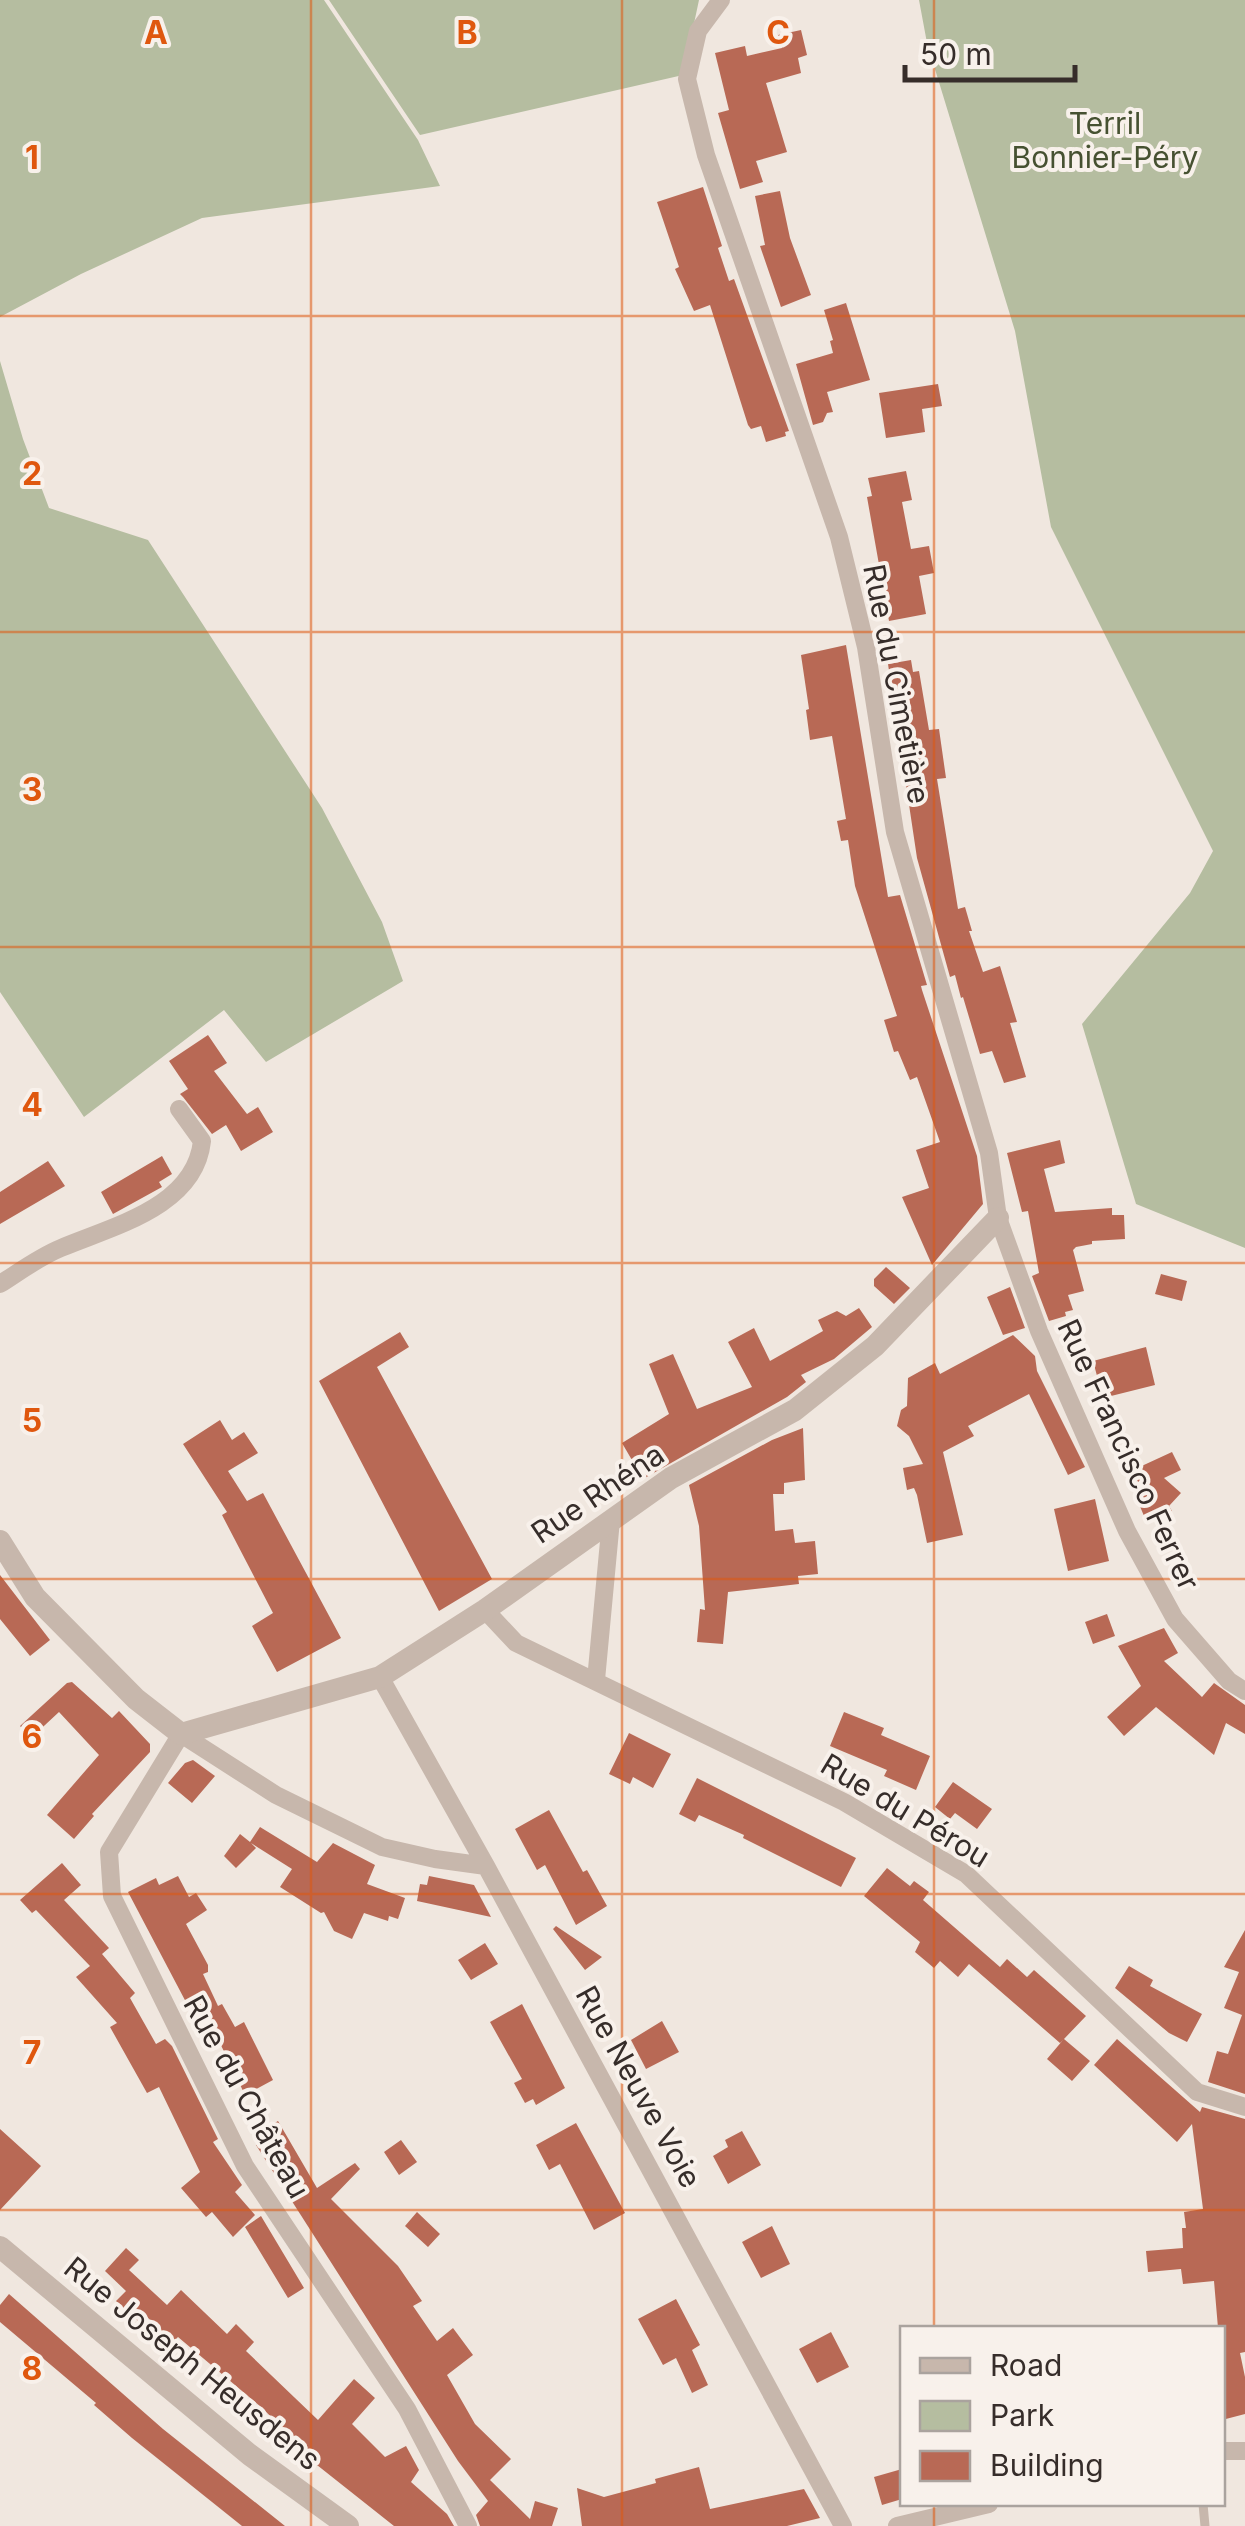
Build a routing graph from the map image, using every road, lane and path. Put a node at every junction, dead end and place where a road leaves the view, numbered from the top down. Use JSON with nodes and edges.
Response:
{"nodes":[{"id":1,"x":721,"y":0,"type":"edge"},
{"id":2,"x":180,"y":1109,"type":"dead end"},
{"id":3,"x":998,"y":1218,"type":"junction"},
{"id":4,"x":0,"y":1284,"type":"edge"},
{"id":5,"x":611,"y":1520,"type":"junction"},
{"id":6,"x":0,"y":1540,"type":"edge"},
{"id":7,"x":485,"y":1610,"type":"junction"},
{"id":8,"x":380,"y":1677,"type":"junction"},
{"id":9,"x":596,"y":1680,"type":"junction"},
{"id":10,"x":1245,"y":1691,"type":"edge"},
{"id":11,"x":181,"y":1734,"type":"junction"},
{"id":12,"x":486,"y":1866,"type":"junction"},
{"id":13,"x":1245,"y":2108,"type":"edge"},
{"id":14,"x":0,"y":2247,"type":"edge"},
{"id":15,"x":981,"y":2506,"type":"edge"},
{"id":16,"x":348,"y":2526,"type":"edge"},
{"id":17,"x":468,"y":2526,"type":"edge"},
{"id":18,"x":843,"y":2526,"type":"edge"},
{"id":19,"x":898,"y":2526,"type":"edge"}],
"edges":[{"from":1,"to":3,"type":"street","name":"Rue du Cimetière"},
{"from":2,"to":4,"type":"street"},
{"from":3,"to":5,"type":"street","name":"Rue Rhéna"},
{"from":3,"to":10,"type":"street","name":"Rue Francisco Ferrer"},
{"from":5,"to":7,"type":"street","name":"Rue Rhéna"},
{"from":5,"to":9,"type":"street"},
{"from":6,"to":11,"type":"street"},
{"from":7,"to":8,"type":"street","name":"Rue Rhéna"},
{"from":7,"to":9,"type":"street","name":"Rue du Pérou"},
{"from":8,"to":11,"type":"street","name":"Rue Rhéna"},
{"from":8,"to":12,"type":"street","name":"Rue Neuve Voie"},
{"from":9,"to":13,"type":"street","name":"Rue du Pérou"},
{"from":11,"to":12,"type":"street"},
{"from":11,"to":17,"type":"street","name":"Rue du Château"},
{"from":12,"to":18,"type":"street","name":"Rue Neuve Voie"},
{"from":14,"to":16,"type":"street","name":"Rue Joseph Heusdens"},
{"from":15,"to":19,"type":"street"}]}
